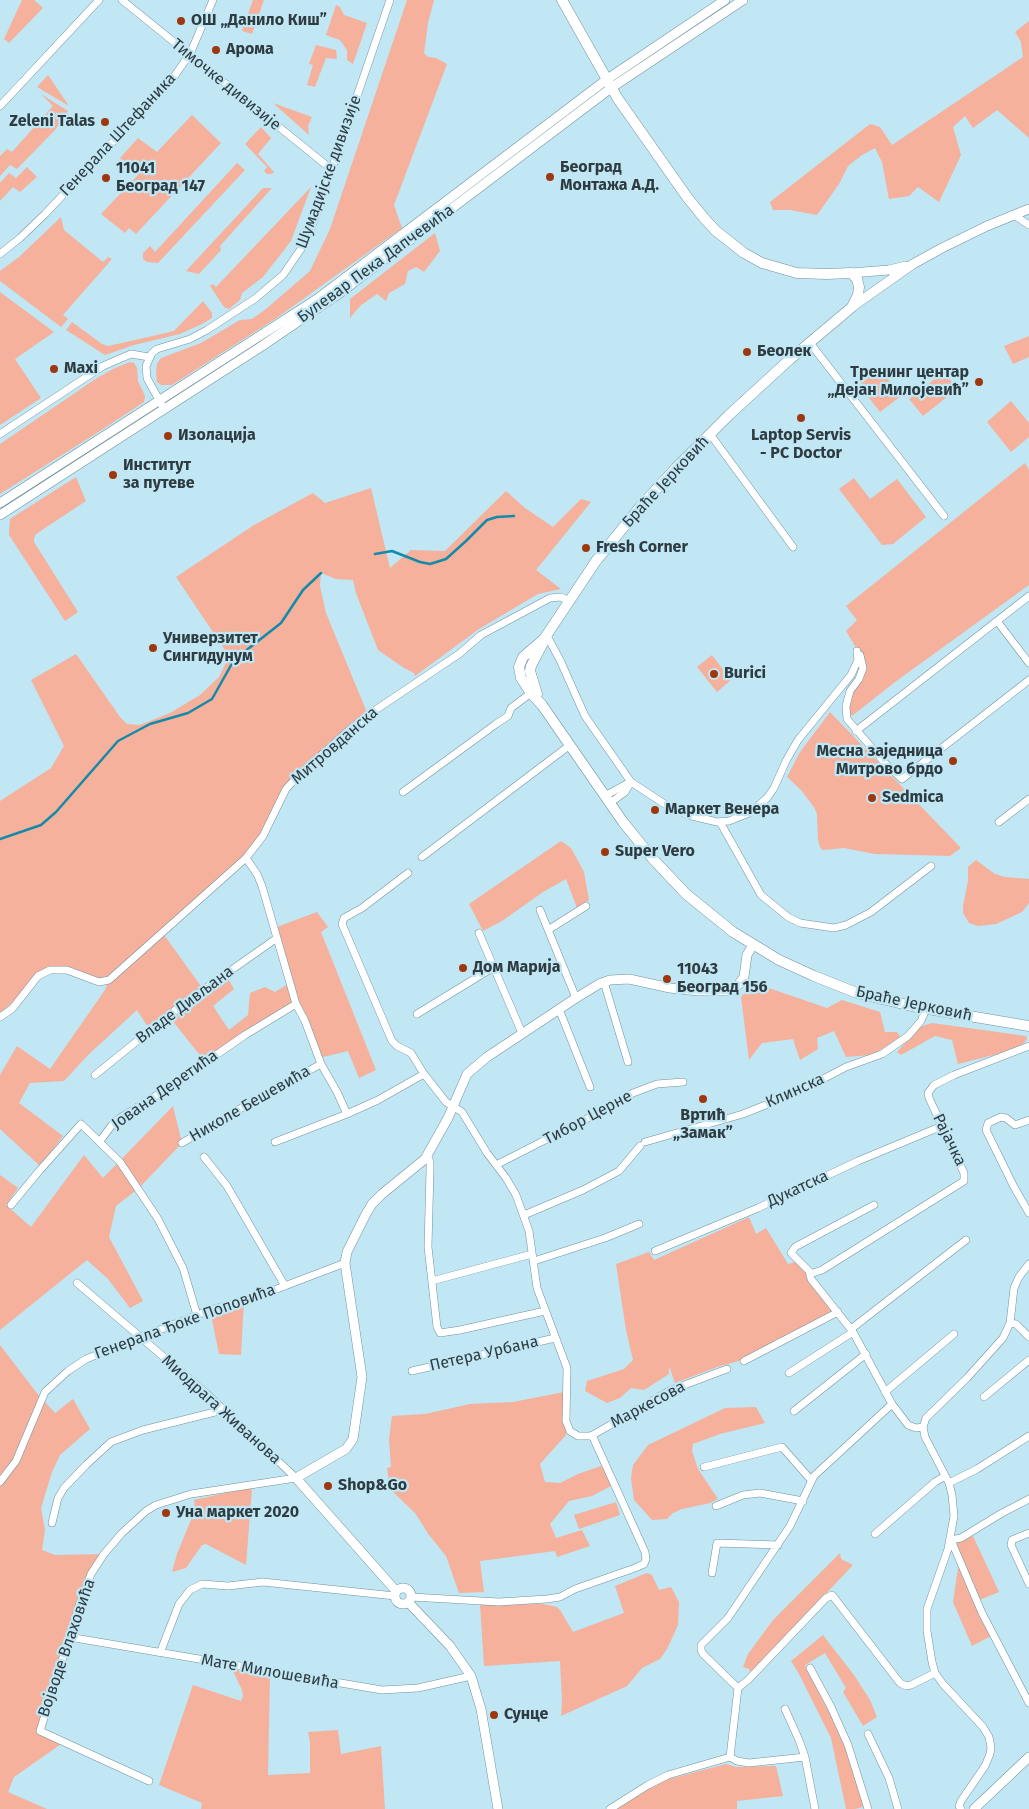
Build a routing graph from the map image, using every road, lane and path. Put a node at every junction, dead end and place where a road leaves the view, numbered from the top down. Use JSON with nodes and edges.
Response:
{"nodes":[{"id":1,"x":99,"y":0,"type":"edge"},
{"id":2,"x":122,"y":0,"type":"edge"},
{"id":3,"x":213,"y":0,"type":"edge"},
{"id":4,"x":390,"y":0,"type":"edge"},
{"id":5,"x":562,"y":0,"type":"edge"},
{"id":6,"x":725,"y":0,"type":"edge"},
{"id":7,"x":743,"y":0,"type":"edge"},
{"id":8,"x":190,"y":54,"type":"junction"},
{"id":9,"x":609,"y":84,"type":"junction"},
{"id":10,"x":0,"y":106,"type":"edge"},
{"id":11,"x":331,"y":169,"type":"junction"},
{"id":12,"x":1029,"y":209,"type":"edge"},
{"id":13,"x":1014,"y":215,"type":"junction"},
{"id":14,"x":1029,"y":225,"type":"edge"},
{"id":15,"x":0,"y":254,"type":"edge"},
{"id":16,"x":913,"y":264,"type":"junction"},
{"id":17,"x":851,"y":273,"type":"junction"},
{"id":18,"x":852,"y":308,"type":"junction"},
{"id":19,"x":810,"y":343,"type":"junction"},
{"id":20,"x":149,"y":357,"type":"junction"},
{"id":21,"x":162,"y":405,"type":"junction"},
{"id":22,"x":0,"y":434,"type":"edge"},
{"id":23,"x":710,"y":434,"type":"junction"},
{"id":24,"x":0,"y":503,"type":"edge"},
{"id":25,"x":0,"y":516,"type":"edge"},
{"id":26,"x":944,"y":516,"type":"dead end"},
{"id":27,"x":793,"y":547,"type":"dead end"},
{"id":28,"x":1029,"y":596,"type":"edge"},
{"id":29,"x":568,"y":601,"type":"junction"},
{"id":30,"x":997,"y":621,"type":"junction"},
{"id":31,"x":546,"y":638,"type":"junction"},
{"id":32,"x":1029,"y":663,"type":"edge"},
{"id":33,"x":1029,"y":680,"type":"edge"},
{"id":34,"x":531,"y":693,"type":"junction"},
{"id":35,"x":542,"y":705,"type":"junction"},
{"id":36,"x":856,"y":731,"type":"junction"},
{"id":37,"x":570,"y":745,"type":"junction"},
{"id":38,"x":631,"y":782,"type":"junction"},
{"id":39,"x":403,"y":792,"type":"dead end"},
{"id":40,"x":607,"y":799,"type":"junction"},
{"id":41,"x":1029,"y":799,"type":"edge"},
{"id":42,"x":720,"y":822,"type":"junction"},
{"id":43,"x":999,"y":822,"type":"dead end"},
{"id":44,"x":422,"y":857,"type":"dead end"},
{"id":45,"x":246,"y":858,"type":"junction"},
{"id":46,"x":931,"y":866,"type":"dead end"},
{"id":47,"x":408,"y":873,"type":"dead end"},
{"id":48,"x":586,"y":906,"type":"dead end"},
{"id":49,"x":540,"y":910,"type":"dead end"},
{"id":50,"x":548,"y":930,"type":"junction"},
{"id":51,"x":479,"y":934,"type":"dead end"},
{"id":52,"x":277,"y":938,"type":"junction"},
{"id":53,"x":753,"y":944,"type":"junction"},
{"id":54,"x":494,"y":967,"type":"junction"},
{"id":55,"x":604,"y":982,"type":"junction"},
{"id":56,"x":576,"y":998,"type":"junction"},
{"id":57,"x":296,"y":1004,"type":"junction"},
{"id":58,"x":559,"y":1009,"type":"junction"},
{"id":59,"x":926,"y":1009,"type":"junction"},
{"id":60,"x":417,"y":1014,"type":"dead end"},
{"id":61,"x":0,"y":1017,"type":"edge"},
{"id":62,"x":1029,"y":1026,"type":"edge"},
{"id":63,"x":522,"y":1033,"type":"junction"},
{"id":64,"x":1029,"y":1046,"type":"edge"},
{"id":65,"x":628,"y":1062,"type":"dead end"},
{"id":66,"x":321,"y":1064,"type":"junction"},
{"id":67,"x":424,"y":1074,"type":"junction"},
{"id":68,"x":95,"y":1075,"type":"dead end"},
{"id":69,"x":683,"y":1082,"type":"dead end"},
{"id":70,"x":590,"y":1087,"type":"dead end"},
{"id":71,"x":453,"y":1107,"type":"junction"},
{"id":72,"x":347,"y":1114,"type":"junction"},
{"id":73,"x":1029,"y":1120,"type":"edge"},
{"id":74,"x":942,"y":1126,"type":"junction"},
{"id":75,"x":100,"y":1141,"type":"junction"},
{"id":76,"x":275,"y":1142,"type":"dead end"},
{"id":77,"x":182,"y":1143,"type":"dead end"},
{"id":78,"x":427,"y":1155,"type":"junction"},
{"id":79,"x":204,"y":1157,"type":"dead end"},
{"id":80,"x":496,"y":1165,"type":"junction"},
{"id":81,"x":874,"y":1204,"type":"dead end"},
{"id":82,"x":12,"y":1205,"type":"dead end"},
{"id":83,"x":1029,"y":1213,"type":"edge"},
{"id":84,"x":524,"y":1215,"type":"junction"},
{"id":85,"x":639,"y":1224,"type":"dead end"},
{"id":86,"x":966,"y":1240,"type":"dead end"},
{"id":87,"x":654,"y":1252,"type":"dead end"},
{"id":88,"x":533,"y":1257,"type":"junction"},
{"id":89,"x":345,"y":1263,"type":"junction"},
{"id":90,"x":1029,"y":1264,"type":"edge"},
{"id":91,"x":810,"y":1274,"type":"junction"},
{"id":92,"x":432,"y":1281,"type":"junction"},
{"id":93,"x":77,"y":1283,"type":"dead end"},
{"id":94,"x":284,"y":1286,"type":"junction"},
{"id":95,"x":545,"y":1311,"type":"junction"},
{"id":96,"x":838,"y":1312,"type":"junction"},
{"id":97,"x":197,"y":1315,"type":"junction"},
{"id":98,"x":1010,"y":1323,"type":"junction"},
{"id":99,"x":852,"y":1331,"type":"junction"},
{"id":100,"x":954,"y":1334,"type":"dead end"},
{"id":101,"x":1029,"y":1337,"type":"edge"},
{"id":102,"x":140,"y":1338,"type":"junction"},
{"id":103,"x":555,"y":1338,"type":"junction"},
{"id":104,"x":866,"y":1354,"type":"junction"},
{"id":105,"x":1029,"y":1360,"type":"edge"},
{"id":106,"x":744,"y":1361,"type":"dead end"},
{"id":107,"x":727,"y":1369,"type":"dead end"},
{"id":108,"x":412,"y":1371,"type":"dead end"},
{"id":109,"x":790,"y":1372,"type":"dead end"},
{"id":110,"x":885,"y":1392,"type":"junction"},
{"id":111,"x":984,"y":1397,"type":"dead end"},
{"id":112,"x":892,"y":1404,"type":"junction"},
{"id":113,"x":220,"y":1407,"type":"junction"},
{"id":114,"x":794,"y":1411,"type":"dead end"},
{"id":115,"x":922,"y":1428,"type":"junction"},
{"id":116,"x":592,"y":1435,"type":"junction"},
{"id":117,"x":1029,"y":1436,"type":"edge"},
{"id":118,"x":704,"y":1467,"type":"dead end"},
{"id":119,"x":296,"y":1478,"type":"junction"},
{"id":120,"x":812,"y":1480,"type":"junction"},
{"id":121,"x":947,"y":1480,"type":"junction"},
{"id":122,"x":0,"y":1482,"type":"edge"},
{"id":123,"x":1029,"y":1499,"type":"edge"},
{"id":124,"x":804,"y":1501,"type":"junction"},
{"id":125,"x":716,"y":1506,"type":"dead end"},
{"id":126,"x":52,"y":1523,"type":"dead end"},
{"id":127,"x":1029,"y":1533,"type":"edge"},
{"id":128,"x":875,"y":1534,"type":"dead end"},
{"id":129,"x":951,"y":1540,"type":"junction"},
{"id":130,"x":778,"y":1545,"type":"junction"},
{"id":131,"x":712,"y":1573,"type":"dead end"},
{"id":132,"x":1029,"y":1584,"type":"edge"},
{"id":133,"x":395,"y":1593,"type":"junction"},
{"id":134,"x":410,"y":1600,"type":"junction"},
{"id":135,"x":69,"y":1637,"type":"junction"},
{"id":136,"x":160,"y":1653,"type":"junction"},
{"id":137,"x":810,"y":1668,"type":"dead end"},
{"id":138,"x":935,"y":1673,"type":"junction"},
{"id":139,"x":471,"y":1676,"type":"junction"},
{"id":140,"x":738,"y":1688,"type":"junction"},
{"id":141,"x":1029,"y":1704,"type":"edge"},
{"id":142,"x":785,"y":1709,"type":"dead end"},
{"id":143,"x":868,"y":1734,"type":"dead end"},
{"id":144,"x":730,"y":1757,"type":"junction"},
{"id":145,"x":805,"y":1757,"type":"junction"},
{"id":146,"x":1029,"y":1757,"type":"edge"},
{"id":147,"x":149,"y":1780,"type":"dead end"},
{"id":148,"x":498,"y":1809,"type":"edge"},
{"id":149,"x":610,"y":1809,"type":"edge"},
{"id":150,"x":816,"y":1809,"type":"edge"},
{"id":151,"x":868,"y":1809,"type":"edge"},
{"id":152,"x":898,"y":1809,"type":"edge"},
{"id":153,"x":961,"y":1809,"type":"edge"},
{"id":154,"x":974,"y":1809,"type":"edge"}],
"edges":[{"from":1,"to":10,"type":"street"},
{"from":2,"to":8,"type":"street","name":"Тимочке дивизије"},
{"from":3,"to":8,"type":"street","name":"Генерала Штефаника"},
{"from":4,"to":11,"type":"street","name":"Шумадијске дивизије"},
{"from":5,"to":9,"type":"main road"},
{"from":6,"to":9,"type":"street","name":"Булевар Пека Дапчевића"},
{"from":7,"to":9,"type":"street","name":"Булевар Пека Дапчевића"},
{"from":8,"to":11,"type":"street","name":"Тимочке дивизије"},
{"from":8,"to":15,"type":"street","name":"Генерала Штефаника"},
{"from":9,"to":17,"type":"main road"},
{"from":9,"to":21,"type":"street","name":"Булевар Пека Дапчевића"},
{"from":11,"to":20,"type":"street","name":"Шумадијске дивизије"},
{"from":12,"to":13,"type":"street","name":"Браће Јерковић"},
{"from":13,"to":14,"type":"street"},
{"from":13,"to":16,"type":"street","name":"Браће Јерковић"},
{"from":16,"to":17,"type":"street"},
{"from":16,"to":18,"type":"street","name":"Браће Јерковић"},
{"from":17,"to":18,"type":"main road"},
{"from":18,"to":19,"type":"main road","name":"Браће Јерковић"},
{"from":19,"to":23,"type":"main road","name":"Браће Јерковић"},
{"from":19,"to":26,"type":"street"},
{"from":20,"to":21,"type":"street"},
{"from":20,"to":22,"type":"street"},
{"from":21,"to":24,"type":"street","name":"Булевар Пека Дапчевића"},
{"from":21,"to":25,"type":"street","name":"Булевар Пека Дапчевића"},
{"from":23,"to":27,"type":"street"},
{"from":23,"to":29,"type":"main road","name":"Браће Јерковић"},
{"from":28,"to":30,"type":"street"},
{"from":29,"to":31,"type":"main road","name":"Браће Јерковић"},
{"from":29,"to":45,"type":"street","name":"Митровданска"},
{"from":30,"to":32,"type":"street"},
{"from":30,"to":36,"type":"street"},
{"from":31,"to":34,"type":"main road","name":"Браће Јерковић"},
{"from":31,"to":35,"type":"main road","name":"Браће Јерковић"},
{"from":31,"to":38,"type":"street"},
{"from":33,"to":36,"type":"street"},
{"from":34,"to":35,"type":"main road","name":"Браће Јерковић"},
{"from":34,"to":39,"type":"street"},
{"from":35,"to":37,"type":"main road","name":"Браће Јерковић"},
{"from":36,"to":42,"type":"street"},
{"from":37,"to":40,"type":"main road","name":"Браће Јерковић"},
{"from":37,"to":44,"type":"street"},
{"from":38,"to":40,"type":"street"},
{"from":38,"to":42,"type":"street"},
{"from":40,"to":53,"type":"main road","name":"Браће Јерковић"},
{"from":41,"to":43,"type":"street"},
{"from":42,"to":46,"type":"street"},
{"from":45,"to":52,"type":"street"},
{"from":45,"to":61,"type":"street","name":"Митровданска"},
{"from":47,"to":67,"type":"street"},
{"from":48,"to":50,"type":"street"},
{"from":49,"to":50,"type":"street"},
{"from":50,"to":56,"type":"street"},
{"from":51,"to":54,"type":"street"},
{"from":52,"to":57,"type":"street"},
{"from":52,"to":68,"type":"street","name":"Владе Дивљана"},
{"from":53,"to":55,"type":"street","name":"Војводе Влаховића"},
{"from":53,"to":59,"type":"main road","name":"Браће Јерковић"},
{"from":54,"to":60,"type":"street"},
{"from":54,"to":63,"type":"street"},
{"from":55,"to":56,"type":"street","name":"Војводе Влаховића"},
{"from":55,"to":65,"type":"street"},
{"from":56,"to":58,"type":"street","name":"Војводе Влаховића"},
{"from":57,"to":66,"type":"street"},
{"from":57,"to":75,"type":"street","name":"Јована Деретића"},
{"from":58,"to":63,"type":"street","name":"Војводе Влаховића"},
{"from":58,"to":70,"type":"street"},
{"from":59,"to":62,"type":"main road","name":"Браће Јерковић"},
{"from":59,"to":84,"type":"street","name":"Клинска"},
{"from":63,"to":71,"type":"street","name":"Војводе Влаховића"},
{"from":64,"to":74,"type":"street","name":"Рајачка"},
{"from":66,"to":72,"type":"street","name":"Николе Бешевића"},
{"from":66,"to":77,"type":"street","name":"Николе Бешевића"},
{"from":67,"to":71,"type":"street"},
{"from":67,"to":72,"type":"street"},
{"from":69,"to":80,"type":"street","name":"Тибор Церне"},
{"from":71,"to":78,"type":"street","name":"Војводе Влаховића"},
{"from":71,"to":80,"type":"street"},
{"from":72,"to":76,"type":"street"},
{"from":73,"to":83,"type":"street"},
{"from":74,"to":87,"type":"street","name":"Дукатска"},
{"from":74,"to":91,"type":"street","name":"Рајачка"},
{"from":75,"to":82,"type":"street","name":"Јована Деретића"},
{"from":75,"to":97,"type":"street"},
{"from":78,"to":89,"type":"street","name":"Војводе Влаховића"},
{"from":78,"to":92,"type":"street"},
{"from":79,"to":94,"type":"street","name":"Николе Бешевића"},
{"from":80,"to":84,"type":"street"},
{"from":81,"to":91,"type":"street"},
{"from":84,"to":88,"type":"street"},
{"from":85,"to":88,"type":"street"},
{"from":86,"to":99,"type":"street"},
{"from":88,"to":92,"type":"street"},
{"from":88,"to":95,"type":"street"},
{"from":89,"to":94,"type":"street","name":"Генерала Ђоке Поповића"},
{"from":89,"to":119,"type":"street","name":"Војводе Влаховића"},
{"from":90,"to":98,"type":"street"},
{"from":91,"to":96,"type":"street"},
{"from":92,"to":95,"type":"street"},
{"from":93,"to":102,"type":"street","name":"Миодрага Живанова"},
{"from":94,"to":97,"type":"street","name":"Генерала Ђоке Поповића"},
{"from":95,"to":103,"type":"street"},
{"from":96,"to":99,"type":"street"},
{"from":96,"to":106,"type":"street"},
{"from":97,"to":102,"type":"street","name":"Генерала Ђоке Поповића"},
{"from":98,"to":101,"type":"street"},
{"from":98,"to":115,"type":"street"},
{"from":99,"to":104,"type":"street"},
{"from":99,"to":109,"type":"street"},
{"from":100,"to":110,"type":"street"},
{"from":102,"to":113,"type":"street","name":"Миодрага Живанова"},
{"from":102,"to":122,"type":"street","name":"Генерала Ђоке Поповића"},
{"from":103,"to":108,"type":"street","name":"Петера Урбана"},
{"from":103,"to":116,"type":"street","name":"Маркесова"},
{"from":104,"to":110,"type":"street"},
{"from":104,"to":114,"type":"street"},
{"from":105,"to":111,"type":"street"},
{"from":107,"to":116,"type":"street","name":"Маркесова"},
{"from":110,"to":112,"type":"street"},
{"from":112,"to":115,"type":"street"},
{"from":112,"to":120,"type":"street"},
{"from":113,"to":119,"type":"street","name":"Миодрага Живанова"},
{"from":113,"to":126,"type":"street"},
{"from":115,"to":121,"type":"street"},
{"from":116,"to":134,"type":"street"},
{"from":117,"to":121,"type":"street"},
{"from":118,"to":120,"type":"street"},
{"from":119,"to":133,"type":"street"},
{"from":119,"to":135,"type":"street","name":"Војводе Влаховића"},
{"from":120,"to":124,"type":"street"},
{"from":121,"to":128,"type":"street"},
{"from":121,"to":129,"type":"street"},
{"from":123,"to":129,"type":"street"},
{"from":124,"to":125,"type":"street"},
{"from":124,"to":130,"type":"street"},
{"from":127,"to":132,"type":"street"},
{"from":129,"to":138,"type":"street"},
{"from":129,"to":141,"type":"street"},
{"from":130,"to":131,"type":"street"},
{"from":130,"to":140,"type":"street"},
{"from":133,"to":134,"type":"street"},
{"from":133,"to":134,"type":"street"},
{"from":133,"to":136,"type":"street"},
{"from":134,"to":139,"type":"street"},
{"from":135,"to":136,"type":"street","name":"Мате Милошевића"},
{"from":135,"to":147,"type":"street","name":"Војводе Влаховића"},
{"from":136,"to":139,"type":"street","name":"Мате Милошевића"},
{"from":137,"to":151,"type":"street"},
{"from":138,"to":140,"type":"street"},
{"from":138,"to":153,"type":"street"},
{"from":139,"to":148,"type":"street"},
{"from":140,"to":144,"type":"street"},
{"from":142,"to":145,"type":"street"},
{"from":143,"to":152,"type":"street"},
{"from":144,"to":145,"type":"street"},
{"from":144,"to":149,"type":"street"},
{"from":145,"to":150,"type":"street"},
{"from":146,"to":154,"type":"street"}]}
